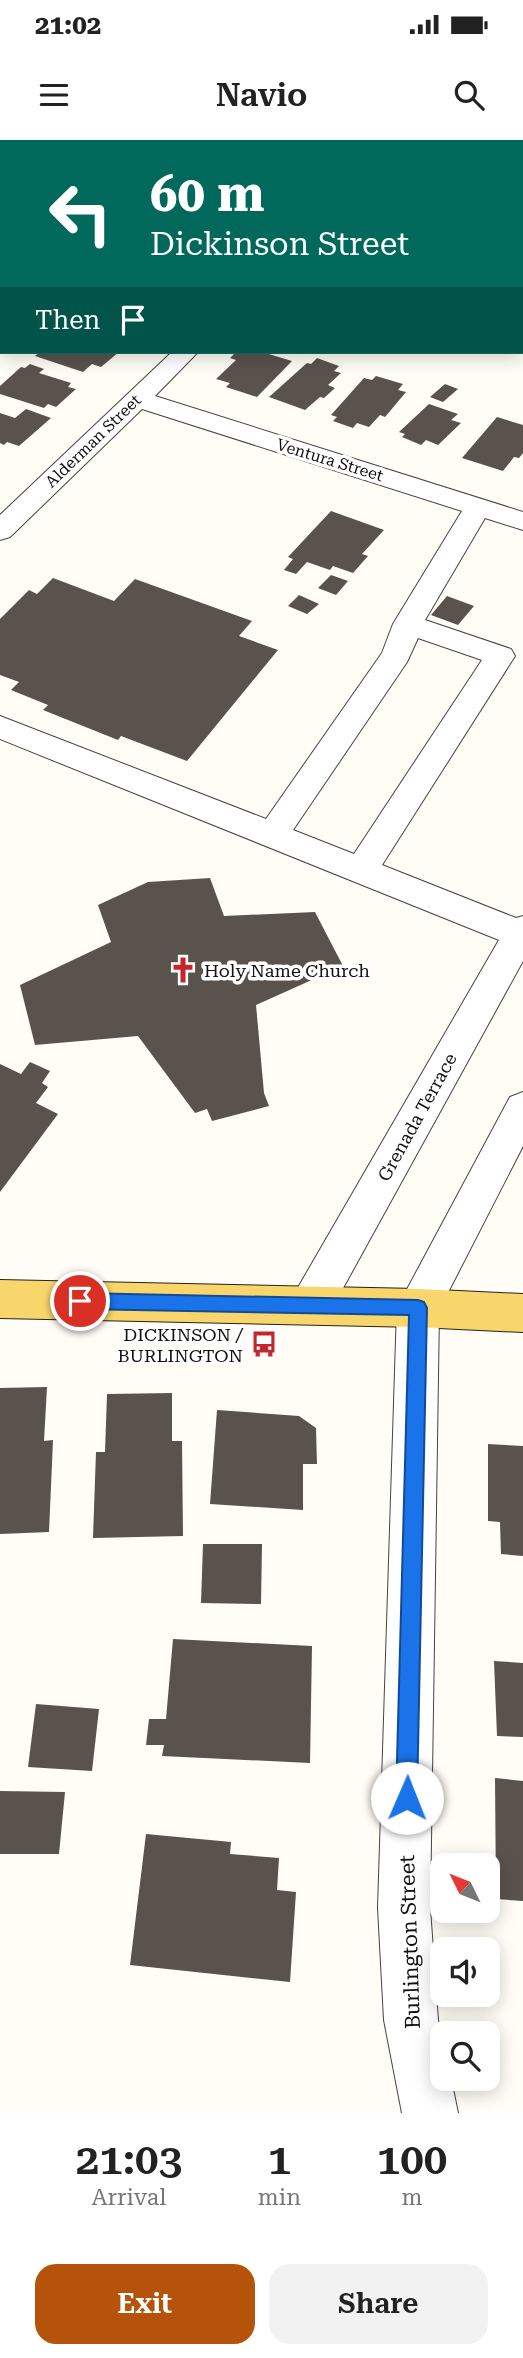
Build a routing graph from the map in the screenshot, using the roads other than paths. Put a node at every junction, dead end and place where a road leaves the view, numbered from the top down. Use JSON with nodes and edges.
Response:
{"nodes":[{"id":1,"x":184,"y":354,"type":"edge"},
{"id":2,"x":137,"y":399,"type":"junction"},
{"id":3,"x":478,"y":507,"type":"junction"},
{"id":4,"x":523,"y":521,"type":"edge"},
{"id":5,"x":0,"y":531,"type":"edge"},
{"id":6,"x":408,"y":624,"type":"junction"},
{"id":7,"x":511,"y":659,"type":"edge"},
{"id":8,"x":0,"y":727,"type":"edge"},
{"id":9,"x":272,"y":836,"type":"junction"},
{"id":10,"x":361,"y":871,"type":"junction"},
{"id":11,"x":522,"y":931,"type":"edge"},
{"id":12,"x":523,"y":1108,"type":"edge"},
{"id":13,"x":0,"y":1299,"type":"edge"},
{"id":14,"x":311,"y":1305,"type":"junction"},
{"id":15,"x":418,"y":1308,"type":"junction"},
{"id":16,"x":523,"y":1313,"type":"edge"},
{"id":17,"x":430,"y":2113,"type":"edge"}],
"edges":[{"from":1,"to":2,"type":"street","name":"Alderman Street"},
{"from":2,"to":3,"type":"street","name":"Ventura Street"},
{"from":2,"to":5,"type":"street","name":"Alderman Street"},
{"from":3,"to":4,"type":"street","name":"Ventura Street"},
{"from":3,"to":6,"type":"street"},
{"from":6,"to":7,"type":"street"},
{"from":6,"to":9,"type":"street"},
{"from":7,"to":10,"type":"street"},
{"from":8,"to":9,"type":"street"},
{"from":9,"to":10,"type":"street"},
{"from":10,"to":11,"type":"street"},
{"from":11,"to":14,"type":"street","name":"Grenada Terrace"},
{"from":12,"to":15,"type":"street"},
{"from":13,"to":14,"type":"main road"},
{"from":14,"to":15,"type":"main road"},
{"from":15,"to":16,"type":"main road"},
{"from":15,"to":17,"type":"street","name":"Burlington Street"}]}
